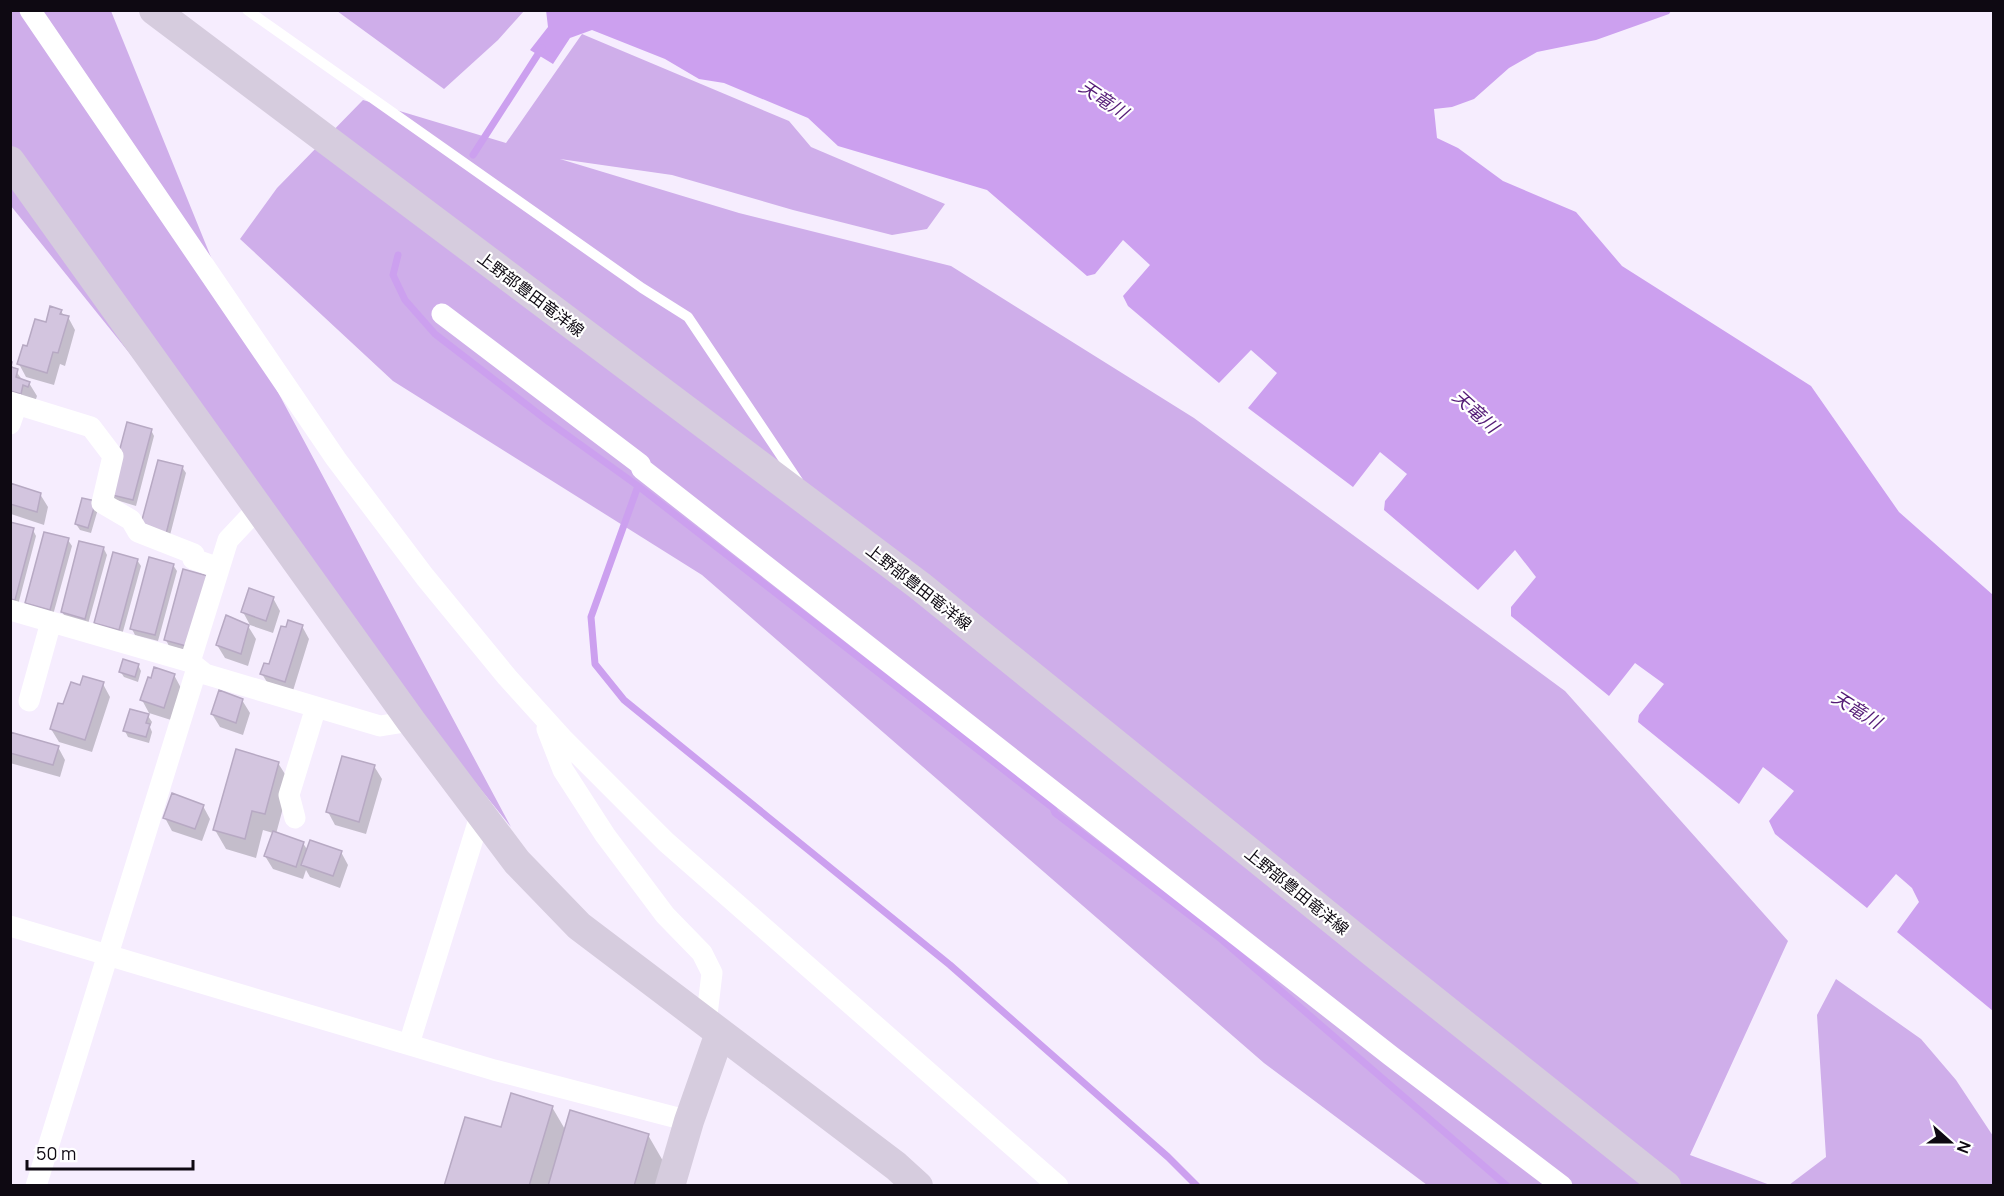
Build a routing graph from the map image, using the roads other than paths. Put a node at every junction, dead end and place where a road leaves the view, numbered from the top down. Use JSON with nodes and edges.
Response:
{"nodes":[{"id":1,"x":30,"y":10,"type":"edge"},
{"id":2,"x":154,"y":10,"type":"edge"},
{"id":3,"x":247,"y":10,"type":"edge"},
{"id":4,"x":10,"y":161,"type":"edge"},
{"id":5,"x":442,"y":314,"type":"dead end"},
{"id":6,"x":13,"y":410,"type":"edge"},
{"id":7,"x":258,"y":508,"type":"junction"},
{"id":8,"x":819,"y":511,"type":"junction"},
{"id":9,"x":219,"y":568,"type":"junction"},
{"id":10,"x":10,"y":610,"type":"edge"},
{"id":11,"x":51,"y":622,"type":"junction"},
{"id":12,"x":193,"y":665,"type":"junction"},
{"id":13,"x":29,"y":701,"type":"dead end"},
{"id":14,"x":316,"y":707,"type":"junction"},
{"id":15,"x":541,"y":715,"type":"junction"},
{"id":16,"x":411,"y":721,"type":"junction"},
{"id":17,"x":481,"y":813,"type":"junction"},
{"id":18,"x":295,"y":818,"type":"dead end"},
{"id":19,"x":10,"y":926,"type":"edge"},
{"id":20,"x":108,"y":955,"type":"junction"},
{"id":21,"x":713,"y":1028,"type":"junction"},
{"id":22,"x":409,"y":1044,"type":"junction"},
{"id":23,"x":689,"y":1121,"type":"junction"},
{"id":24,"x":36,"y":1185,"type":"edge"},
{"id":25,"x":670,"y":1185,"type":"edge"},
{"id":26,"x":918,"y":1185,"type":"edge"},
{"id":27,"x":1058,"y":1185,"type":"edge"},
{"id":28,"x":1562,"y":1185,"type":"edge"},
{"id":29,"x":1666,"y":1185,"type":"edge"}],
"edges":[{"from":1,"to":15,"type":"street"},
{"from":2,"to":8,"type":"main road","name":"上野部豊田竜洋線"},
{"from":3,"to":8,"type":"lane"},
{"from":4,"to":7,"type":"main road"},
{"from":5,"to":28,"type":"street"},
{"from":6,"to":9,"type":"street"},
{"from":7,"to":9,"type":"street"},
{"from":7,"to":16,"type":"main road"},
{"from":8,"to":29,"type":"main road","name":"上野部豊田竜洋線"},
{"from":9,"to":12,"type":"street"},
{"from":10,"to":11,"type":"street"},
{"from":11,"to":12,"type":"street"},
{"from":11,"to":13,"type":"street"},
{"from":12,"to":14,"type":"street"},
{"from":12,"to":20,"type":"street"},
{"from":14,"to":16,"type":"street"},
{"from":14,"to":18,"type":"street"},
{"from":15,"to":21,"type":"street"},
{"from":15,"to":27,"type":"street"},
{"from":16,"to":17,"type":"main road"},
{"from":17,"to":21,"type":"main road"},
{"from":17,"to":22,"type":"street"},
{"from":19,"to":20,"type":"street"},
{"from":20,"to":22,"type":"street"},
{"from":20,"to":24,"type":"street"},
{"from":21,"to":23,"type":"main road"},
{"from":21,"to":26,"type":"main road"},
{"from":22,"to":23,"type":"street"},
{"from":23,"to":25,"type":"main road"}]}
